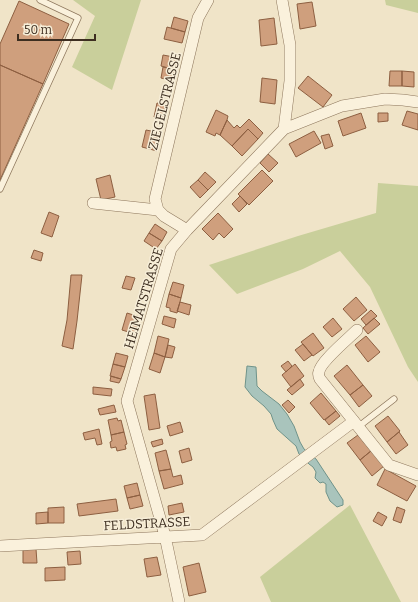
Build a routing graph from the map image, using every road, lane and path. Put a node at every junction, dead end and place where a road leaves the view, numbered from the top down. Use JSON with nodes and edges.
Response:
{"nodes":[{"id":1,"x":40,"y":0,"type":"edge"},
{"id":2,"x":208,"y":0,"type":"edge"},
{"id":3,"x":282,"y":0,"type":"edge"},
{"id":4,"x":418,"y":102,"type":"edge"},
{"id":5,"x":284,"y":129,"type":"junction"},
{"id":6,"x":0,"y":189,"type":"edge"},
{"id":7,"x":93,"y":203,"type":"dead end"},
{"id":8,"x":158,"y":210,"type":"junction"},
{"id":9,"x":187,"y":230,"type":"junction"},
{"id":10,"x":357,"y":330,"type":"dead end"},
{"id":11,"x":394,"y":399,"type":"dead end"},
{"id":12,"x":356,"y":424,"type":"junction"},
{"id":13,"x":418,"y":475,"type":"edge"},
{"id":14,"x":165,"y":536,"type":"junction"},
{"id":15,"x":0,"y":546,"type":"edge"},
{"id":16,"x":179,"y":602,"type":"edge"}],
"edges":[{"from":1,"to":6,"type":"lane"},
{"from":2,"to":8,"type":"street","name":"ZIEGELSTRASSE"},
{"from":3,"to":5,"type":"street"},
{"from":4,"to":5,"type":"street","name":"HEIMATSTRASSE"},
{"from":5,"to":9,"type":"street","name":"HEIMATSTRASSE"},
{"from":7,"to":8,"type":"street"},
{"from":8,"to":9,"type":"street"},
{"from":9,"to":14,"type":"street","name":"HEIMATSTRASSE"},
{"from":10,"to":12,"type":"street"},
{"from":11,"to":12,"type":"lane"},
{"from":12,"to":13,"type":"street"},
{"from":12,"to":14,"type":"street","name":"FELDSTRASSE"},
{"from":14,"to":15,"type":"street","name":"FELDSTRASSE"},
{"from":14,"to":16,"type":"street","name":"HEIMATSTRASSE"}]}
